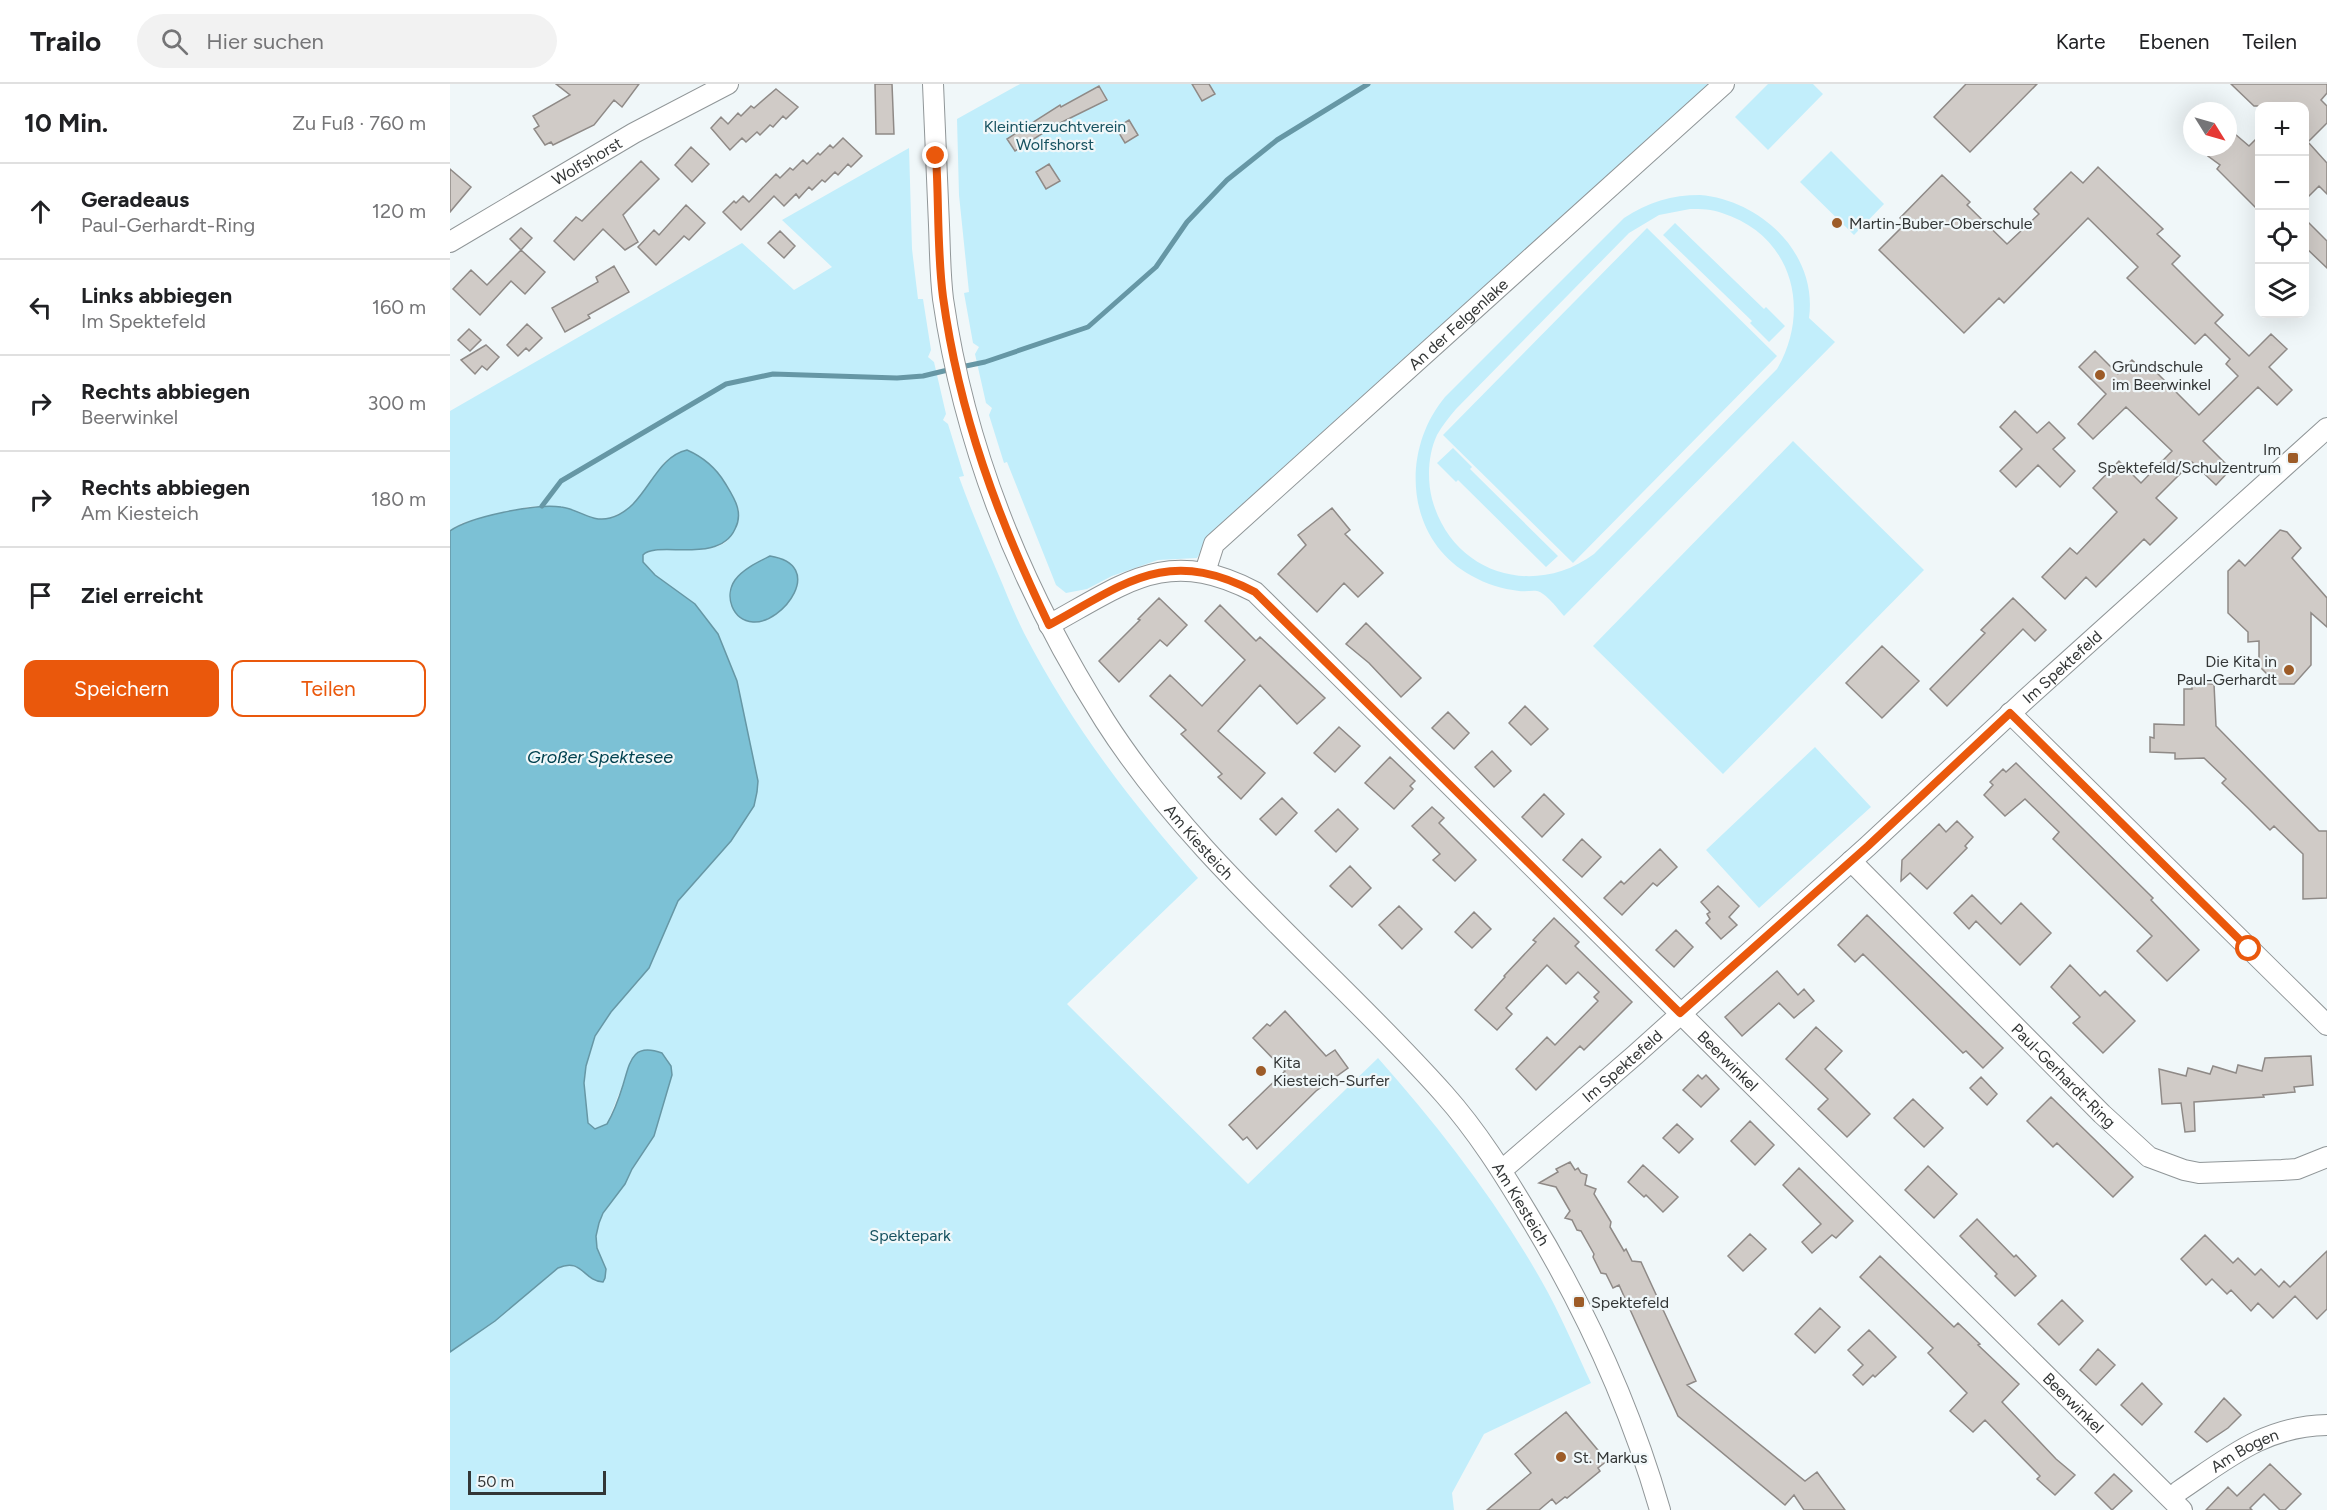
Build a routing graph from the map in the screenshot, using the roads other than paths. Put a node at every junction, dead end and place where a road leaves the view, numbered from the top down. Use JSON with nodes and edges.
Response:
{"nodes":[{"id":1,"x":728,"y":84,"type":"edge"},
{"id":2,"x":933,"y":84,"type":"edge"},
{"id":3,"x":1724,"y":84,"type":"edge"},
{"id":4,"x":450,"y":242,"type":"edge"},
{"id":5,"x":2327,"y":428,"type":"edge"},
{"id":6,"x":1205,"y":572,"type":"junction"},
{"id":7,"x":1049,"y":625,"type":"junction"},
{"id":8,"x":2010,"y":713,"type":"junction"},
{"id":9,"x":1851,"y":861,"type":"junction"},
{"id":10,"x":1680,"y":1013,"type":"junction"},
{"id":11,"x":2327,"y":1025,"type":"edge"},
{"id":12,"x":2327,"y":1157,"type":"edge"},
{"id":13,"x":1502,"y":1170,"type":"junction"},
{"id":14,"x":2327,"y":1425,"type":"edge"},
{"id":15,"x":2177,"y":1505,"type":"edge"},
{"id":16,"x":1660,"y":1510,"type":"edge"}],
"edges":[{"from":1,"to":4,"type":"street","name":"Wolfshorst"},
{"from":2,"to":7,"type":"street","name":"Am Kiesteich"},
{"from":3,"to":6,"type":"street","name":"An der Felgenlake"},
{"from":5,"to":8,"type":"street","name":"Im Spektefeld"},
{"from":6,"to":7,"type":"street","name":"Beerwinkel"},
{"from":6,"to":10,"type":"street","name":"Beerwinkel"},
{"from":7,"to":13,"type":"street","name":"Am Kiesteich"},
{"from":8,"to":9,"type":"street","name":"Im Spektefeld"},
{"from":8,"to":11,"type":"street"},
{"from":9,"to":10,"type":"street","name":"Im Spektefeld"},
{"from":9,"to":12,"type":"street","name":"Paul-Gerhardt-Ring"},
{"from":10,"to":13,"type":"street","name":"Im Spektefeld"},
{"from":10,"to":15,"type":"street","name":"Beerwinkel"},
{"from":13,"to":16,"type":"street","name":"Am Kiesteich"},
{"from":14,"to":15,"type":"street","name":"Am Bogen"}]}
